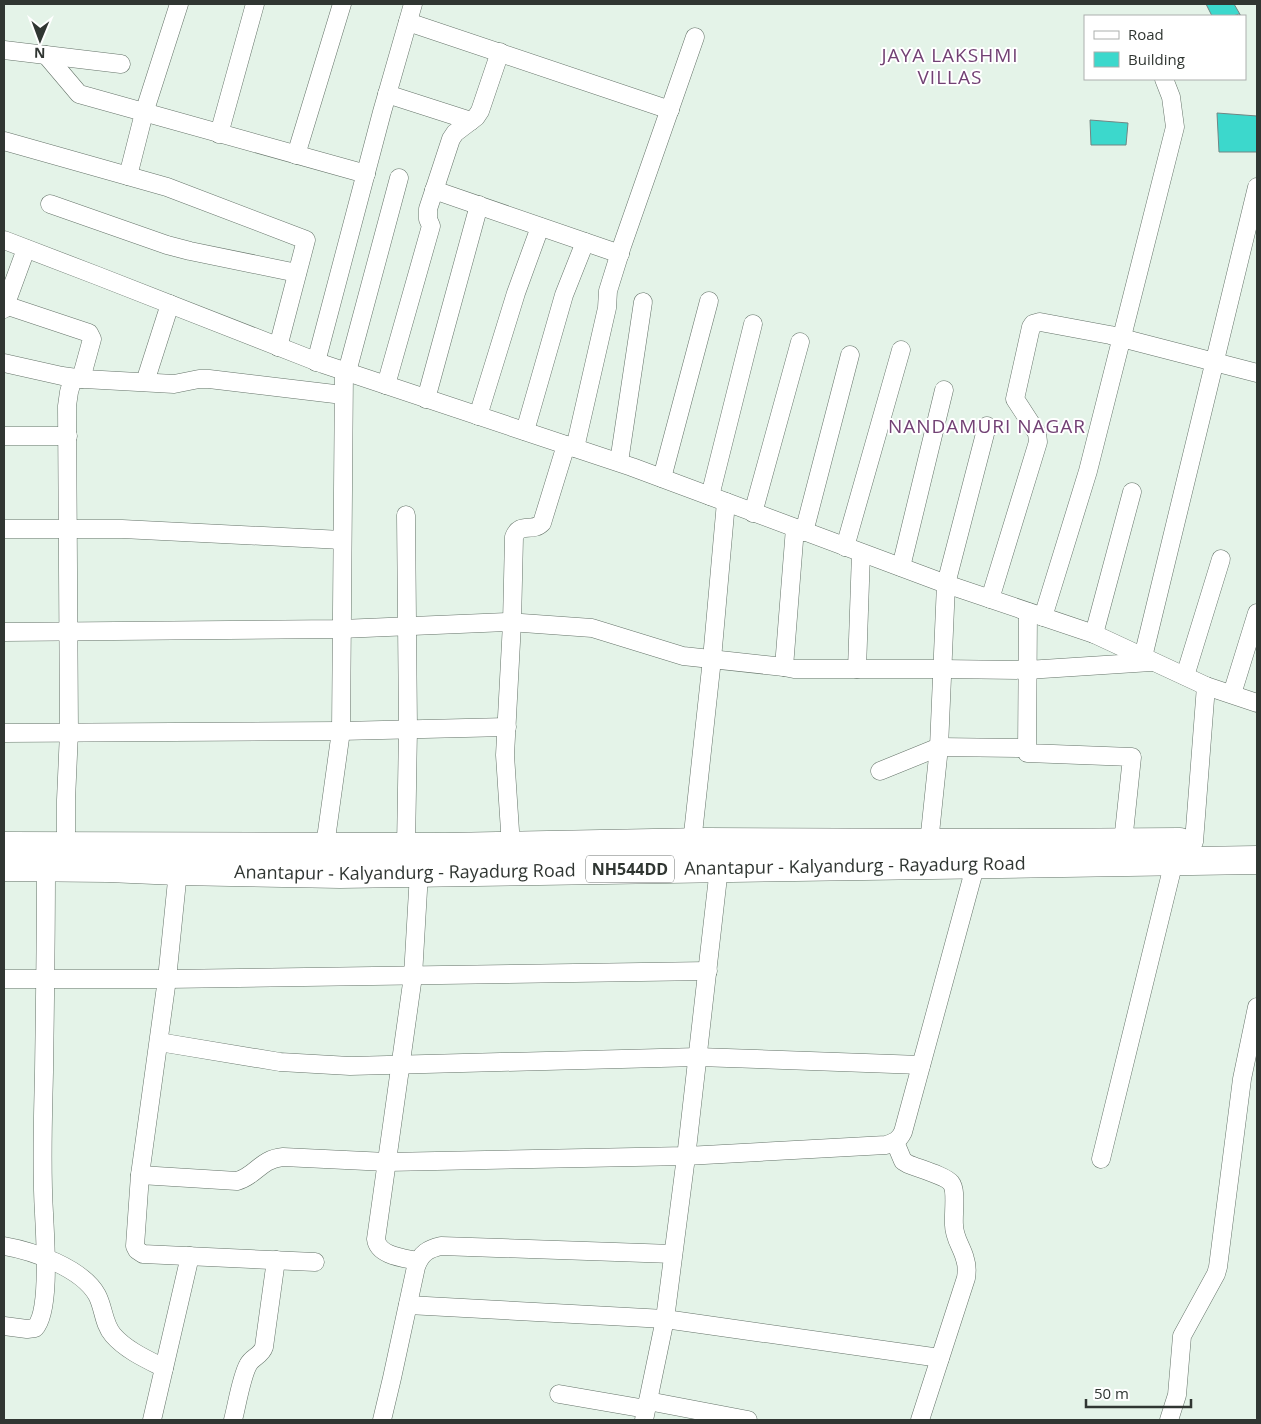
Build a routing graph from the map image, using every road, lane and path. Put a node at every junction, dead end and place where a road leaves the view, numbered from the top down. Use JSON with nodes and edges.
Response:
{"nodes":[{"id":1,"x":178,"y":4,"type":"edge"},
{"id":2,"x":255,"y":4,"type":"edge"},
{"id":3,"x":342,"y":4,"type":"edge"},
{"id":4,"x":413,"y":4,"type":"edge"},
{"id":5,"x":408,"y":22,"type":"junction"},
{"id":6,"x":695,"y":37,"type":"dead end"},
{"id":7,"x":4,"y":50,"type":"edge"},
{"id":8,"x":500,"y":52,"type":"junction"},
{"id":9,"x":46,"y":55,"type":"junction"},
{"id":10,"x":122,"y":64,"type":"dead end"},
{"id":11,"x":1164,"y":80,"type":"edge"},
{"id":12,"x":387,"y":94,"type":"junction"},
{"id":13,"x":670,"y":110,"type":"junction"},
{"id":14,"x":144,"y":113,"type":"junction"},
{"id":15,"x":471,"y":121,"type":"junction"},
{"id":16,"x":219,"y":134,"type":"junction"},
{"id":17,"x":4,"y":141,"type":"edge"},
{"id":18,"x":296,"y":156,"type":"junction"},
{"id":19,"x":366,"y":174,"type":"junction"},
{"id":20,"x":128,"y":176,"type":"junction"},
{"id":21,"x":399,"y":178,"type":"dead end"},
{"id":22,"x":1257,"y":187,"type":"edge"},
{"id":23,"x":434,"y":190,"type":"junction"},
{"id":24,"x":50,"y":204,"type":"dead end"},
{"id":25,"x":479,"y":206,"type":"junction"},
{"id":26,"x":540,"y":227,"type":"junction"},
{"id":27,"x":4,"y":240,"type":"edge"},
{"id":28,"x":585,"y":242,"type":"junction"},
{"id":29,"x":26,"y":249,"type":"junction"},
{"id":30,"x":620,"y":254,"type":"junction"},
{"id":31,"x":297,"y":273,"type":"junction"},
{"id":32,"x":709,"y":301,"type":"dead end"},
{"id":33,"x":643,"y":302,"type":"dead end"},
{"id":34,"x":170,"y":304,"type":"junction"},
{"id":35,"x":4,"y":307,"type":"edge"},
{"id":36,"x":753,"y":324,"type":"dead end"},
{"id":37,"x":1122,"y":338,"type":"junction"},
{"id":38,"x":800,"y":342,"type":"dead end"},
{"id":39,"x":278,"y":347,"type":"junction"},
{"id":40,"x":901,"y":350,"type":"dead end"},
{"id":41,"x":850,"y":355,"type":"dead end"},
{"id":42,"x":316,"y":362,"type":"junction"},
{"id":43,"x":1215,"y":362,"type":"junction"},
{"id":44,"x":4,"y":363,"type":"edge"},
{"id":45,"x":346,"y":372,"type":"junction"},
{"id":46,"x":1257,"y":373,"type":"edge"},
{"id":47,"x":77,"y":378,"type":"junction"},
{"id":48,"x":145,"y":382,"type":"junction"},
{"id":49,"x":386,"y":385,"type":"junction"},
{"id":50,"x":944,"y":390,"type":"dead end"},
{"id":51,"x":343,"y":395,"type":"junction"},
{"id":52,"x":426,"y":399,"type":"junction"},
{"id":53,"x":478,"y":416,"type":"junction"},
{"id":54,"x":987,"y":426,"type":"dead end"},
{"id":55,"x":525,"y":431,"type":"junction"},
{"id":56,"x":4,"y":436,"type":"edge"},
{"id":57,"x":68,"y":436,"type":"junction"},
{"id":58,"x":570,"y":446,"type":"junction"},
{"id":59,"x":620,"y":462,"type":"junction"},
{"id":60,"x":662,"y":478,"type":"junction"},
{"id":61,"x":1132,"y":492,"type":"dead end"},
{"id":62,"x":718,"y":499,"type":"junction"},
{"id":63,"x":753,"y":512,"type":"junction"},
{"id":64,"x":406,"y":515,"type":"dead end"},
{"id":65,"x":4,"y":529,"type":"edge"},
{"id":66,"x":69,"y":529,"type":"junction"},
{"id":67,"x":799,"y":530,"type":"junction"},
{"id":68,"x":342,"y":540,"type":"junction"},
{"id":69,"x":853,"y":550,"type":"junction"},
{"id":70,"x":1221,"y":559,"type":"dead end"},
{"id":71,"x":901,"y":568,"type":"junction"},
{"id":72,"x":946,"y":584,"type":"junction"},
{"id":73,"x":990,"y":599,"type":"junction"},
{"id":74,"x":1257,"y":613,"type":"edge"},
{"id":75,"x":1035,"y":614,"type":"junction"},
{"id":76,"x":512,"y":623,"type":"junction"},
{"id":77,"x":408,"y":626,"type":"junction"},
{"id":78,"x":341,"y":629,"type":"junction"},
{"id":79,"x":70,"y":631,"type":"junction"},
{"id":80,"x":4,"y":632,"type":"edge"},
{"id":81,"x":1094,"y":634,"type":"junction"},
{"id":82,"x":712,"y":659,"type":"junction"},
{"id":83,"x":1148,"y":660,"type":"junction"},
{"id":84,"x":784,"y":667,"type":"junction"},
{"id":85,"x":942,"y":668,"type":"junction"},
{"id":86,"x":857,"y":669,"type":"junction"},
{"id":87,"x":1028,"y":670,"type":"junction"},
{"id":88,"x":1185,"y":676,"type":"junction"},
{"id":89,"x":1206,"y":686,"type":"junction"},
{"id":90,"x":1232,"y":694,"type":"junction"},
{"id":91,"x":1257,"y":703,"type":"edge"},
{"id":92,"x":506,"y":727,"type":"junction"},
{"id":93,"x":408,"y":729,"type":"junction"},
{"id":94,"x":341,"y":731,"type":"junction"},
{"id":95,"x":70,"y":732,"type":"junction"},
{"id":96,"x":4,"y":733,"type":"edge"},
{"id":97,"x":939,"y":747,"type":"junction"},
{"id":98,"x":1027,"y":748,"type":"junction"},
{"id":99,"x":880,"y":771,"type":"dead end"},
{"id":100,"x":1123,"y":842,"type":"junction"},
{"id":101,"x":1194,"y":842,"type":"junction"},
{"id":102,"x":1257,"y":842,"type":"edge"},
{"id":103,"x":692,"y":843,"type":"junction"},
{"id":104,"x":929,"y":843,"type":"junction"},
{"id":105,"x":4,"y":846,"type":"edge"},
{"id":106,"x":66,"y":846,"type":"junction"},
{"id":107,"x":325,"y":846,"type":"junction"},
{"id":108,"x":511,"y":846,"type":"junction"},
{"id":109,"x":406,"y":847,"type":"junction"},
{"id":110,"x":978,"y":854,"type":"junction"},
{"id":111,"x":1257,"y":860,"type":"edge"},
{"id":112,"x":1174,"y":861,"type":"junction"},
{"id":113,"x":4,"y":867,"type":"edge"},
{"id":114,"x":46,"y":867,"type":"junction"},
{"id":115,"x":719,"y":868,"type":"junction"},
{"id":116,"x":178,"y":871,"type":"junction"},
{"id":117,"x":419,"y":873,"type":"junction"},
{"id":118,"x":708,"y":971,"type":"junction"},
{"id":119,"x":413,"y":976,"type":"junction"},
{"id":120,"x":4,"y":979,"type":"edge"},
{"id":121,"x":46,"y":979,"type":"junction"},
{"id":122,"x":167,"y":979,"type":"junction"},
{"id":123,"x":1257,"y":1007,"type":"edge"},
{"id":124,"x":159,"y":1042,"type":"junction"},
{"id":125,"x":698,"y":1057,"type":"junction"},
{"id":126,"x":399,"y":1065,"type":"junction"},
{"id":127,"x":921,"y":1065,"type":"junction"},
{"id":128,"x":895,"y":1142,"type":"junction"},
{"id":129,"x":686,"y":1156,"type":"junction"},
{"id":130,"x":1101,"y":1159,"type":"dead end"},
{"id":131,"x":387,"y":1162,"type":"junction"},
{"id":132,"x":140,"y":1175,"type":"junction"},
{"id":133,"x":4,"y":1246,"type":"edge"},
{"id":134,"x":673,"y":1254,"type":"junction"},
{"id":135,"x":190,"y":1256,"type":"junction"},
{"id":136,"x":46,"y":1258,"type":"junction"},
{"id":137,"x":276,"y":1260,"type":"junction"},
{"id":138,"x":418,"y":1261,"type":"junction"},
{"id":139,"x":315,"y":1262,"type":"dead end"},
{"id":140,"x":408,"y":1305,"type":"junction"},
{"id":141,"x":664,"y":1318,"type":"junction"},
{"id":142,"x":4,"y":1326,"type":"edge"},
{"id":143,"x":940,"y":1358,"type":"junction"},
{"id":144,"x":164,"y":1368,"type":"junction"},
{"id":145,"x":559,"y":1394,"type":"dead end"},
{"id":146,"x":646,"y":1410,"type":"edge"},
{"id":147,"x":152,"y":1420,"type":"edge"},
{"id":148,"x":234,"y":1420,"type":"edge"},
{"id":149,"x":382,"y":1420,"type":"edge"},
{"id":150,"x":748,"y":1420,"type":"edge"},
{"id":151,"x":920,"y":1420,"type":"edge"},
{"id":152,"x":1169,"y":1420,"type":"edge"}],
"edges":[{"from":1,"to":14,"type":"street"},
{"from":2,"to":16,"type":"street"},
{"from":3,"to":18,"type":"street"},
{"from":4,"to":5,"type":"street"},
{"from":5,"to":8,"type":"street"},
{"from":5,"to":12,"type":"street"},
{"from":6,"to":13,"type":"street"},
{"from":7,"to":9,"type":"street"},
{"from":8,"to":13,"type":"street"},
{"from":8,"to":15,"type":"street"},
{"from":9,"to":10,"type":"street"},
{"from":9,"to":14,"type":"street"},
{"from":11,"to":37,"type":"street"},
{"from":12,"to":15,"type":"street"},
{"from":12,"to":19,"type":"street"},
{"from":13,"to":30,"type":"street"},
{"from":14,"to":16,"type":"street"},
{"from":14,"to":20,"type":"street"},
{"from":15,"to":23,"type":"street"},
{"from":16,"to":18,"type":"street"},
{"from":17,"to":20,"type":"street"},
{"from":18,"to":19,"type":"street"},
{"from":19,"to":42,"type":"street"},
{"from":20,"to":31,"type":"street"},
{"from":21,"to":45,"type":"street"},
{"from":22,"to":43,"type":"street"},
{"from":23,"to":25,"type":"street"},
{"from":23,"to":49,"type":"street"},
{"from":24,"to":31,"type":"street"},
{"from":25,"to":26,"type":"street"},
{"from":25,"to":52,"type":"street"},
{"from":26,"to":28,"type":"street"},
{"from":26,"to":53,"type":"street"},
{"from":27,"to":29,"type":"street"},
{"from":28,"to":30,"type":"street"},
{"from":28,"to":55,"type":"street"},
{"from":29,"to":34,"type":"street"},
{"from":29,"to":35,"type":"street"},
{"from":30,"to":58,"type":"street"},
{"from":31,"to":39,"type":"street"},
{"from":32,"to":60,"type":"street"},
{"from":33,"to":59,"type":"street"},
{"from":34,"to":39,"type":"street"},
{"from":34,"to":48,"type":"street"},
{"from":35,"to":47,"type":"street"},
{"from":36,"to":62,"type":"street"},
{"from":37,"to":43,"type":"street"},
{"from":37,"to":73,"type":"street"},
{"from":37,"to":75,"type":"street"},
{"from":38,"to":63,"type":"street"},
{"from":39,"to":42,"type":"street"},
{"from":40,"to":69,"type":"street"},
{"from":41,"to":67,"type":"street"},
{"from":42,"to":45,"type":"street"},
{"from":43,"to":46,"type":"street"},
{"from":43,"to":83,"type":"street"},
{"from":44,"to":47,"type":"street"},
{"from":45,"to":49,"type":"street"},
{"from":45,"to":51,"type":"street"},
{"from":47,"to":48,"type":"street"},
{"from":47,"to":57,"type":"street"},
{"from":48,"to":51,"type":"street"},
{"from":49,"to":52,"type":"street"},
{"from":50,"to":71,"type":"street"},
{"from":51,"to":68,"type":"street"},
{"from":52,"to":53,"type":"street"},
{"from":53,"to":55,"type":"street"},
{"from":54,"to":72,"type":"street"},
{"from":55,"to":58,"type":"street"},
{"from":56,"to":57,"type":"street"},
{"from":57,"to":66,"type":"street"},
{"from":58,"to":59,"type":"street"},
{"from":58,"to":76,"type":"street"},
{"from":59,"to":60,"type":"street"},
{"from":60,"to":62,"type":"street"},
{"from":61,"to":81,"type":"street"},
{"from":62,"to":63,"type":"street"},
{"from":62,"to":82,"type":"street"},
{"from":63,"to":67,"type":"street"},
{"from":64,"to":77,"type":"street"},
{"from":65,"to":66,"type":"street"},
{"from":66,"to":68,"type":"street"},
{"from":66,"to":79,"type":"street"},
{"from":67,"to":69,"type":"street"},
{"from":67,"to":84,"type":"street"},
{"from":68,"to":78,"type":"street"},
{"from":69,"to":71,"type":"street"},
{"from":69,"to":86,"type":"street"},
{"from":70,"to":88,"type":"street"},
{"from":71,"to":72,"type":"street"},
{"from":72,"to":73,"type":"street"},
{"from":72,"to":85,"type":"street"},
{"from":73,"to":75,"type":"street"},
{"from":74,"to":90,"type":"street"},
{"from":75,"to":81,"type":"street"},
{"from":75,"to":87,"type":"street"},
{"from":76,"to":77,"type":"street"},
{"from":76,"to":82,"type":"street"},
{"from":76,"to":92,"type":"street"},
{"from":77,"to":78,"type":"street"},
{"from":77,"to":93,"type":"street"},
{"from":78,"to":79,"type":"street"},
{"from":78,"to":94,"type":"street"},
{"from":79,"to":80,"type":"street"},
{"from":79,"to":95,"type":"street"},
{"from":81,"to":83,"type":"street"},
{"from":82,"to":84,"type":"street"},
{"from":82,"to":103,"type":"street"},
{"from":83,"to":87,"type":"street"},
{"from":83,"to":88,"type":"street"},
{"from":84,"to":86,"type":"street"},
{"from":85,"to":86,"type":"street"},
{"from":85,"to":87,"type":"street"},
{"from":85,"to":97,"type":"street"},
{"from":87,"to":98,"type":"street"},
{"from":88,"to":89,"type":"street"},
{"from":89,"to":90,"type":"street"},
{"from":89,"to":101,"type":"street"},
{"from":90,"to":91,"type":"street"},
{"from":92,"to":93,"type":"street"},
{"from":92,"to":108,"type":"street"},
{"from":93,"to":94,"type":"street"},
{"from":93,"to":109,"type":"street"},
{"from":94,"to":95,"type":"street"},
{"from":94,"to":107,"type":"street"},
{"from":95,"to":96,"type":"street"},
{"from":95,"to":106,"type":"street"},
{"from":97,"to":98,"type":"street"},
{"from":97,"to":99,"type":"street"},
{"from":97,"to":104,"type":"street"},
{"from":98,"to":100,"type":"street"},
{"from":100,"to":101,"type":"highway","name":"Anantapur - Kalyandurg - Rayadurg Road","number":"NH544DD"},
{"from":100,"to":110,"type":"highway","name":"Anantapur - Kalyandurg - Rayadurg Road","number":"NH544DD"},
{"from":101,"to":102,"type":"highway","name":"Anantapur - Kalyandurg - Rayadurg Road","number":"NH544DD"},
{"from":103,"to":104,"type":"highway","name":"Anantapur - Kalyandurg - Rayadurg Road","number":"NH544DD"},
{"from":103,"to":108,"type":"highway","name":"Anantapur - Kalyandurg - Rayadurg Road","number":"NH544DD"},
{"from":104,"to":110,"type":"highway","name":"Anantapur - Kalyandurg - Rayadurg Road","number":"NH544DD"},
{"from":105,"to":106,"type":"highway","name":"Anantapur - Kalyandurg - Rayadurg Road","number":"NH544DD"},
{"from":106,"to":107,"type":"highway","name":"Anantapur - Kalyandurg - Rayadurg Road","number":"NH544DD"},
{"from":107,"to":109,"type":"highway","name":"Anantapur - Kalyandurg - Rayadurg Road","number":"NH544DD"},
{"from":108,"to":109,"type":"highway","name":"Anantapur - Kalyandurg - Rayadurg Road","number":"NH544DD"},
{"from":110,"to":112,"type":"highway","name":"Anantapur - Kalyandurg - Rayadurg Road","number":"NH544DD"},
{"from":110,"to":115,"type":"highway","name":"Anantapur - Kalyandurg - Rayadurg Road","number":"NH544DD"},
{"from":110,"to":127,"type":"street"},
{"from":111,"to":112,"type":"highway","name":"Anantapur - Kalyandurg - Rayadurg Road","number":"NH544DD"},
{"from":112,"to":130,"type":"street"},
{"from":113,"to":114,"type":"highway","name":"Anantapur - Kalyandurg - Rayadurg Road","number":"NH544DD"},
{"from":114,"to":116,"type":"highway","name":"Anantapur - Kalyandurg - Rayadurg Road","number":"NH544DD"},
{"from":114,"to":121,"type":"street"},
{"from":115,"to":117,"type":"highway","name":"Anantapur - Kalyandurg - Rayadurg Road","number":"NH544DD"},
{"from":115,"to":118,"type":"street"},
{"from":116,"to":117,"type":"highway","name":"Anantapur - Kalyandurg - Rayadurg Road","number":"NH544DD"},
{"from":116,"to":122,"type":"street"},
{"from":117,"to":119,"type":"street"},
{"from":118,"to":119,"type":"street"},
{"from":118,"to":125,"type":"street"},
{"from":119,"to":122,"type":"street"},
{"from":119,"to":126,"type":"street"},
{"from":120,"to":121,"type":"street"},
{"from":121,"to":122,"type":"street"},
{"from":121,"to":136,"type":"street"},
{"from":122,"to":124,"type":"street"},
{"from":123,"to":152,"type":"street"},
{"from":124,"to":126,"type":"street"},
{"from":124,"to":132,"type":"street"},
{"from":125,"to":126,"type":"street"},
{"from":125,"to":127,"type":"street"},
{"from":125,"to":129,"type":"street"},
{"from":126,"to":131,"type":"street"},
{"from":127,"to":128,"type":"street"},
{"from":128,"to":129,"type":"street"},
{"from":128,"to":143,"type":"street"},
{"from":129,"to":131,"type":"street"},
{"from":129,"to":134,"type":"street"},
{"from":131,"to":132,"type":"street"},
{"from":131,"to":138,"type":"street"},
{"from":132,"to":135,"type":"street"},
{"from":133,"to":136,"type":"street"},
{"from":134,"to":138,"type":"street"},
{"from":134,"to":141,"type":"street"},
{"from":135,"to":137,"type":"street"},
{"from":135,"to":144,"type":"street"},
{"from":136,"to":142,"type":"street"},
{"from":136,"to":144,"type":"street"},
{"from":137,"to":139,"type":"street"},
{"from":137,"to":148,"type":"street"},
{"from":138,"to":140,"type":"street"},
{"from":140,"to":141,"type":"street"},
{"from":140,"to":149,"type":"street"},
{"from":141,"to":143,"type":"street"},
{"from":141,"to":146,"type":"street"},
{"from":143,"to":151,"type":"street"},
{"from":144,"to":147,"type":"street"},
{"from":145,"to":146,"type":"street"},
{"from":146,"to":150,"type":"street"}]}
